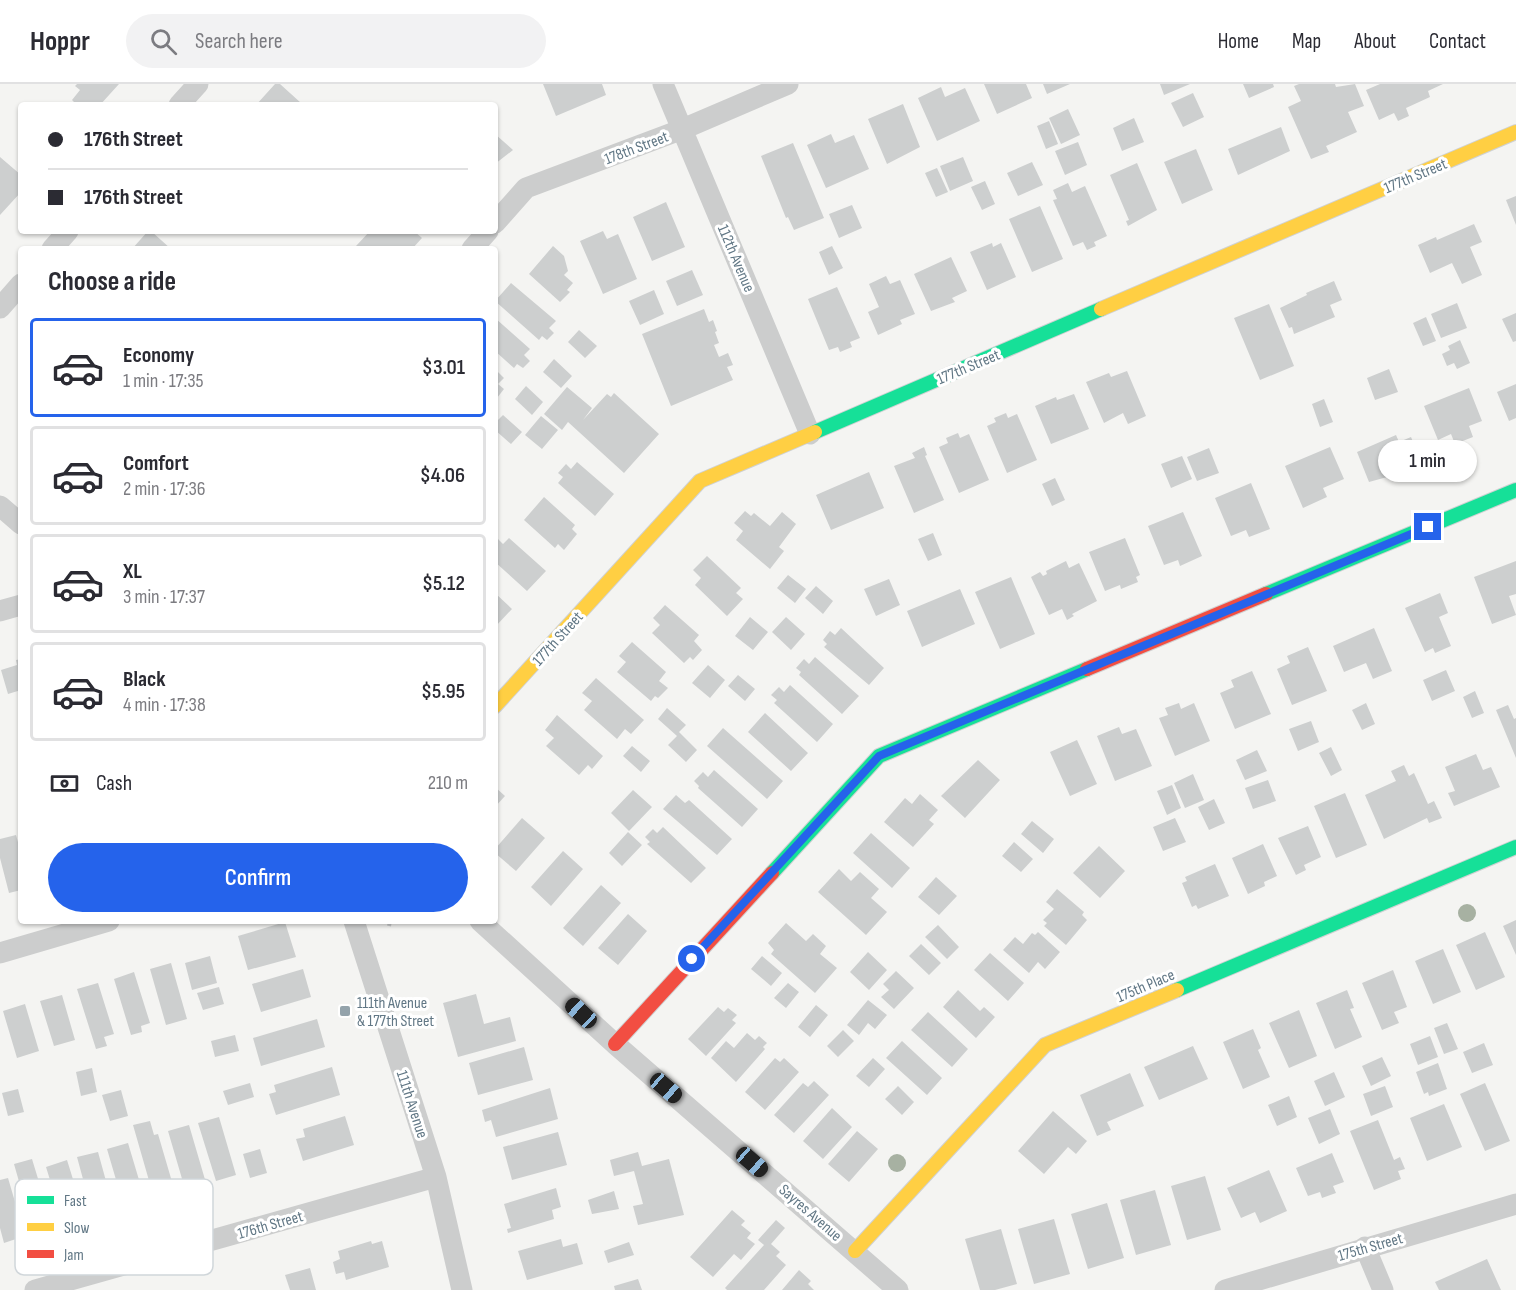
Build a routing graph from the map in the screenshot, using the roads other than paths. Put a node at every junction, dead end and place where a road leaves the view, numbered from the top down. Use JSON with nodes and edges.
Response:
{"nodes":[{"id":1,"x":198,"y":84,"type":"edge"},
{"id":2,"x":663,"y":84,"type":"edge"},
{"id":3,"x":788,"y":84,"type":"edge"},
{"id":4,"x":183,"y":102,"type":"edge"},
{"id":5,"x":683,"y":129,"type":"junction"},
{"id":6,"x":1516,"y":132,"type":"edge"},
{"id":7,"x":498,"y":220,"type":"edge"},
{"id":8,"x":65,"y":234,"type":"edge"},
{"id":9,"x":485,"y":234,"type":"edge"},
{"id":10,"x":55,"y":246,"type":"edge"},
{"id":11,"x":475,"y":246,"type":"edge"},
{"id":12,"x":18,"y":287,"type":"edge"},
{"id":13,"x":0,"y":308,"type":"edge"},
{"id":14,"x":810,"y":434,"type":"junction"},
{"id":15,"x":1516,"y":490,"type":"edge"},
{"id":16,"x":0,"y":506,"type":"edge"},
{"id":17,"x":18,"y":521,"type":"edge"},
{"id":18,"x":18,"y":606,"type":"edge"},
{"id":19,"x":0,"y":611,"type":"edge"},
{"id":20,"x":498,"y":703,"type":"edge"},
{"id":21,"x":1516,"y":847,"type":"edge"},
{"id":22,"x":99,"y":924,"type":"edge"},
{"id":23,"x":355,"y":924,"type":"edge"},
{"id":24,"x":483,"y":924,"type":"edge"},
{"id":25,"x":0,"y":953,"type":"edge"},
{"id":26,"x":615,"y":1044,"type":"junction"},
{"id":27,"x":436,"y":1177,"type":"junction"},
{"id":28,"x":1516,"y":1204,"type":"edge"},
{"id":29,"x":213,"y":1240,"type":"edge"},
{"id":30,"x":1365,"y":1247,"type":"junction"},
{"id":31,"x":855,"y":1251,"type":"junction"},
{"id":32,"x":88,"y":1275,"type":"edge"},
{"id":33,"x":35,"y":1290,"type":"edge"},
{"id":34,"x":462,"y":1290,"type":"edge"},
{"id":35,"x":898,"y":1290,"type":"edge"},
{"id":36,"x":1225,"y":1290,"type":"edge"},
{"id":37,"x":1383,"y":1290,"type":"edge"}],
"edges":[{"from":1,"to":4,"type":"street"},
{"from":2,"to":5,"type":"street","name":"112th Avenue"},
{"from":3,"to":5,"type":"street","name":"178th Street"},
{"from":5,"to":7,"type":"street","name":"178th Street"},
{"from":5,"to":14,"type":"street","name":"112th Avenue"},
{"from":6,"to":14,"type":"street","name":"177th Street"},
{"from":8,"to":10,"type":"street"},
{"from":9,"to":11,"type":"street"},
{"from":12,"to":13,"type":"street"},
{"from":14,"to":20,"type":"street","name":"177th Street"},
{"from":15,"to":26,"type":"street"},
{"from":16,"to":17,"type":"street"},
{"from":18,"to":19,"type":"street"},
{"from":21,"to":31,"type":"street","name":"175th Place"},
{"from":22,"to":25,"type":"street"},
{"from":23,"to":27,"type":"street","name":"111th Avenue"},
{"from":24,"to":26,"type":"street","name":"Sayres Avenue"},
{"from":26,"to":31,"type":"street","name":"Sayres Avenue"},
{"from":27,"to":29,"type":"street","name":"176th Street"},
{"from":27,"to":34,"type":"street","name":"111th Avenue"},
{"from":28,"to":30,"type":"street","name":"175th Street"},
{"from":30,"to":36,"type":"street","name":"175th Street"},
{"from":30,"to":37,"type":"street"},
{"from":31,"to":35,"type":"street","name":"Sayres Avenue"},
{"from":32,"to":33,"type":"street","name":"176th Street"}]}
